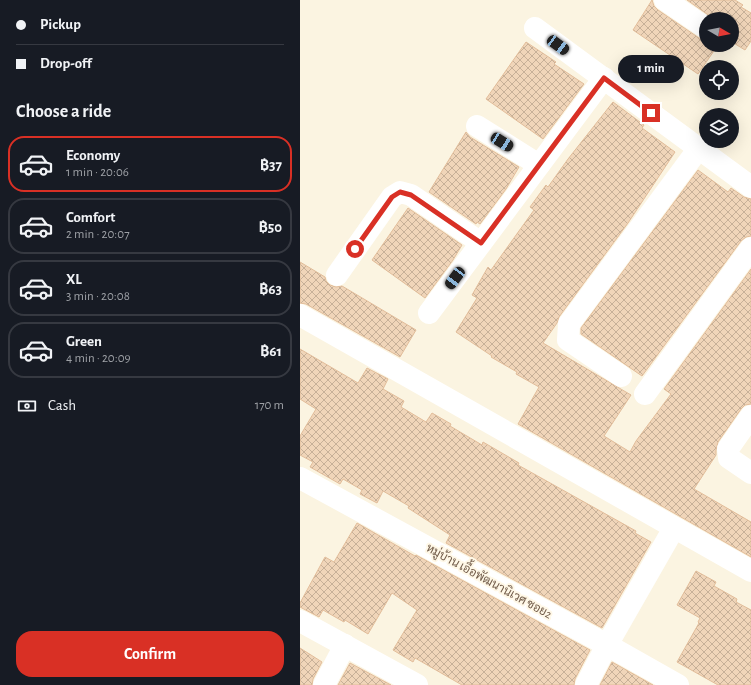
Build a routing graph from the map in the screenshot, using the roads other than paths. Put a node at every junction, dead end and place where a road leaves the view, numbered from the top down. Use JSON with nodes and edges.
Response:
{"nodes":[{"id":1,"x":665,"y":0,"type":"edge"},
{"id":2,"x":699,"y":23,"type":"edge"},
{"id":3,"x":535,"y":28,"type":"dead end"},
{"id":4,"x":604,"y":78,"type":"junction"},
{"id":5,"x":477,"y":126,"type":"dead end"},
{"id":6,"x":699,"y":148,"type":"junction"},
{"id":7,"x":539,"y":165,"type":"junction"},
{"id":8,"x":751,"y":187,"type":"edge"},
{"id":9,"x":481,"y":243,"type":"junction"},
{"id":10,"x":751,"y":248,"type":"edge"},
{"id":11,"x":336,"y":275,"type":"dead end"},
{"id":12,"x":429,"y":312,"type":"dead end"},
{"id":13,"x":300,"y":315,"type":"edge"},
{"id":14,"x":621,"y":376,"type":"dead end"},
{"id":15,"x":645,"y":394,"type":"dead end"},
{"id":16,"x":751,"y":416,"type":"edge"},
{"id":17,"x":751,"y":473,"type":"edge"},
{"id":18,"x":300,"y":478,"type":"edge"},
{"id":19,"x":674,"y":528,"type":"junction"},
{"id":20,"x":751,"y":571,"type":"edge"},
{"id":21,"x":300,"y":621,"type":"edge"},
{"id":22,"x":345,"y":645,"type":"junction"},
{"id":23,"x":607,"y":645,"type":"junction"},
{"id":24,"x":324,"y":685,"type":"edge"},
{"id":25,"x":417,"y":685,"type":"edge"},
{"id":26,"x":586,"y":685,"type":"edge"},
{"id":27,"x":678,"y":685,"type":"edge"}],
"edges":[{"from":1,"to":2,"type":"street"},
{"from":3,"to":4,"type":"street"},
{"from":4,"to":6,"type":"street"},
{"from":4,"to":7,"type":"street"},
{"from":5,"to":7,"type":"street"},
{"from":6,"to":8,"type":"street"},
{"from":6,"to":14,"type":"street"},
{"from":7,"to":9,"type":"street"},
{"from":9,"to":11,"type":"street"},
{"from":9,"to":12,"type":"street"},
{"from":10,"to":15,"type":"street"},
{"from":13,"to":19,"type":"street"},
{"from":16,"to":17,"type":"street"},
{"from":18,"to":23,"type":"street","name":"หมู่บ้าน เอื้อพัฒนานิเวศ ซอย2"},
{"from":19,"to":20,"type":"street"},
{"from":19,"to":23,"type":"street"},
{"from":21,"to":22,"type":"street"},
{"from":22,"to":24,"type":"street"},
{"from":22,"to":25,"type":"street"},
{"from":23,"to":26,"type":"street"},
{"from":23,"to":27,"type":"street","name":"หมู่บ้าน เอื้อพัฒนานิเวศ ซอย2"}]}
